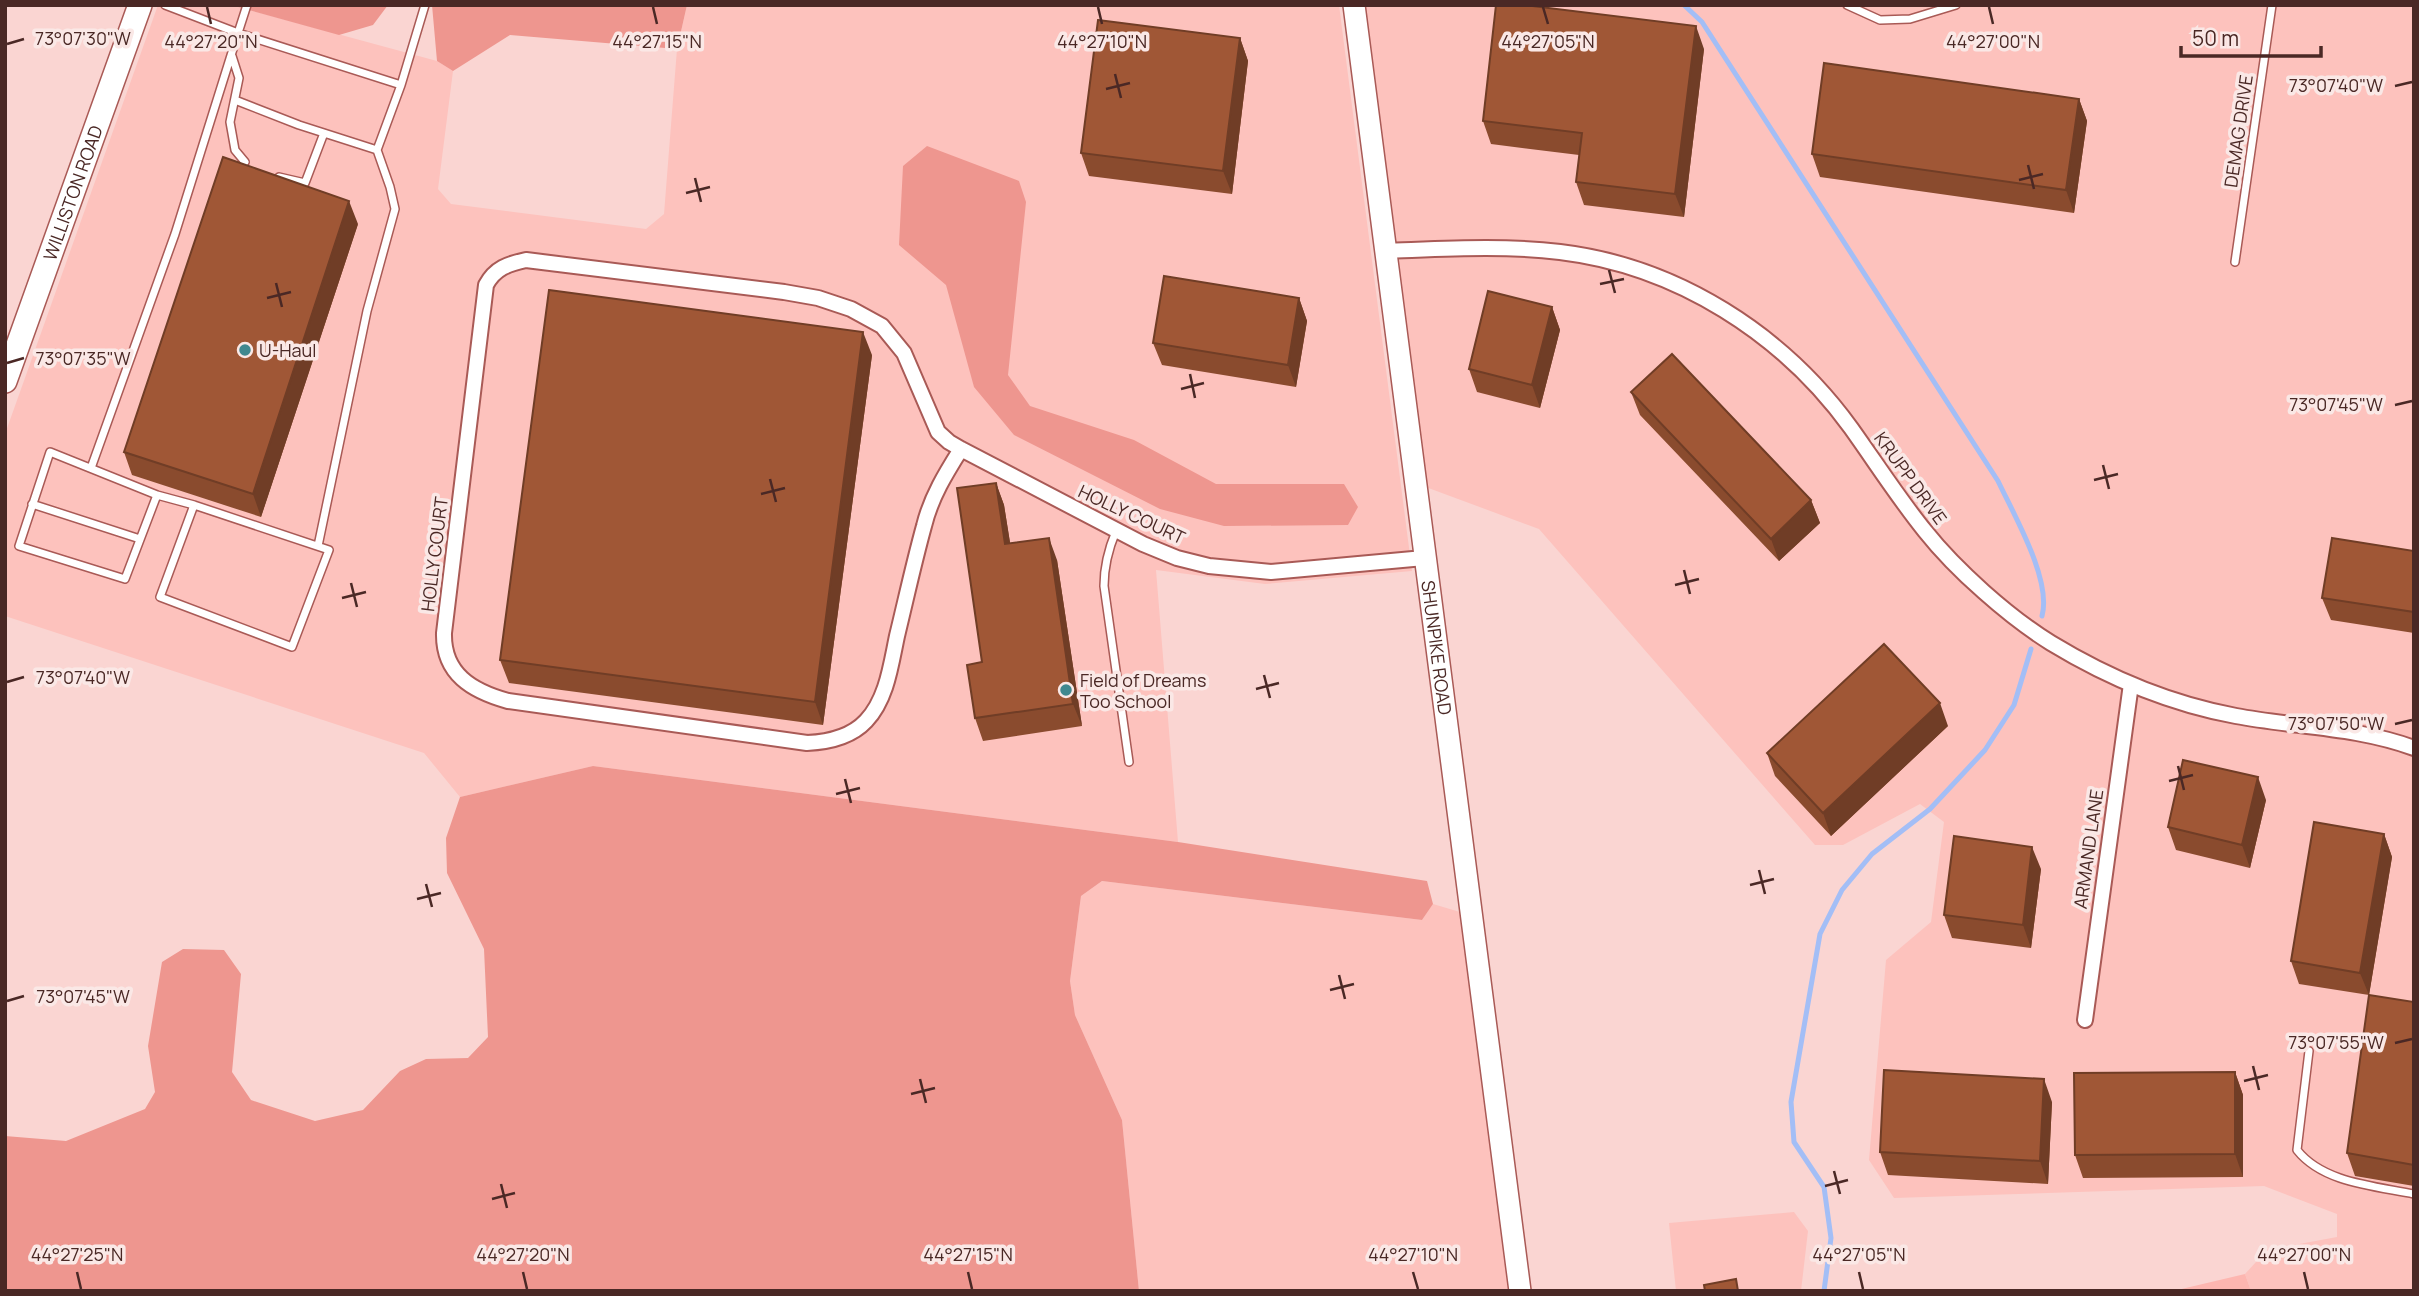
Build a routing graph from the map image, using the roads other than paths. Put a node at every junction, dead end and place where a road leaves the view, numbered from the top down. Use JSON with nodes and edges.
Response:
{"nodes":[{"id":1,"x":140,"y":5,"type":"edge"},
{"id":2,"x":165,"y":5,"type":"edge"},
{"id":3,"x":247,"y":5,"type":"edge"},
{"id":4,"x":425,"y":5,"type":"edge"},
{"id":5,"x":1354,"y":5,"type":"edge"},
{"id":6,"x":1847,"y":5,"type":"edge"},
{"id":7,"x":1956,"y":5,"type":"edge"},
{"id":8,"x":2272,"y":5,"type":"edge"},
{"id":9,"x":239,"y":33,"type":"junction"},
{"id":10,"x":231,"y":56,"type":"junction"},
{"id":11,"x":401,"y":85,"type":"junction"},
{"id":12,"x":235,"y":100,"type":"junction"},
{"id":13,"x":324,"y":133,"type":"junction"},
{"id":14,"x":377,"y":150,"type":"junction"},
{"id":15,"x":245,"y":162,"type":"edge"},
{"id":16,"x":279,"y":177,"type":"edge"},
{"id":17,"x":1385,"y":251,"type":"junction"},
{"id":18,"x":2235,"y":262,"type":"dead end"},
{"id":19,"x":5,"y":382,"type":"edge"},
{"id":20,"x":961,"y":449,"type":"junction"},
{"id":21,"x":91,"y":468,"type":"junction"},
{"id":22,"x":157,"y":495,"type":"junction"},
{"id":23,"x":32,"y":504,"type":"junction"},
{"id":24,"x":194,"y":505,"type":"junction"},
{"id":25,"x":1116,"y":531,"type":"junction"},
{"id":26,"x":140,"y":539,"type":"junction"},
{"id":27,"x":318,"y":546,"type":"junction"},
{"id":28,"x":1424,"y":558,"type":"junction"},
{"id":29,"x":2131,"y":684,"type":"junction"},
{"id":30,"x":2414,"y":748,"type":"edge"},
{"id":31,"x":1129,"y":762,"type":"dead end"},
{"id":32,"x":2085,"y":1020,"type":"dead end"},
{"id":33,"x":2309,"y":1051,"type":"dead end"},
{"id":34,"x":2414,"y":1194,"type":"edge"},
{"id":35,"x":1520,"y":1291,"type":"edge"}],
"edges":[{"from":1,"to":19,"type":"main road","name":"WILLISTON ROAD"},
{"from":2,"to":9,"type":"lane"},
{"from":3,"to":9,"type":"lane"},
{"from":4,"to":11,"type":"lane"},
{"from":5,"to":17,"type":"street","name":"SHUNPIKE ROAD"},
{"from":6,"to":7,"type":"lane"},
{"from":8,"to":18,"type":"lane","name":"DEMAG DRIVE"},
{"from":9,"to":10,"type":"lane"},
{"from":9,"to":11,"type":"lane"},
{"from":10,"to":12,"type":"lane"},
{"from":10,"to":21,"type":"lane"},
{"from":11,"to":14,"type":"lane"},
{"from":12,"to":13,"type":"lane"},
{"from":12,"to":15,"type":"lane"},
{"from":13,"to":14,"type":"lane"},
{"from":13,"to":16,"type":"lane"},
{"from":14,"to":27,"type":"lane"},
{"from":17,"to":28,"type":"street","name":"SHUNPIKE ROAD"},
{"from":17,"to":29,"type":"street","name":"KRUPP DRIVE"},
{"from":20,"to":20,"type":"street","name":"HOLLY COURT"},
{"from":20,"to":25,"type":"street","name":"HOLLY COURT"},
{"from":21,"to":22,"type":"lane"},
{"from":21,"to":23,"type":"lane"},
{"from":22,"to":24,"type":"lane"},
{"from":22,"to":26,"type":"lane"},
{"from":23,"to":26,"type":"lane"},
{"from":23,"to":26,"type":"lane"},
{"from":24,"to":27,"type":"lane"},
{"from":24,"to":27,"type":"lane"},
{"from":25,"to":28,"type":"street","name":"HOLLY COURT"},
{"from":25,"to":31,"type":"lane"},
{"from":28,"to":35,"type":"street","name":"SHUNPIKE ROAD"},
{"from":29,"to":30,"type":"street","name":"KRUPP DRIVE"},
{"from":29,"to":32,"type":"street","name":"ARMAND LANE"},
{"from":33,"to":34,"type":"lane"}]}
